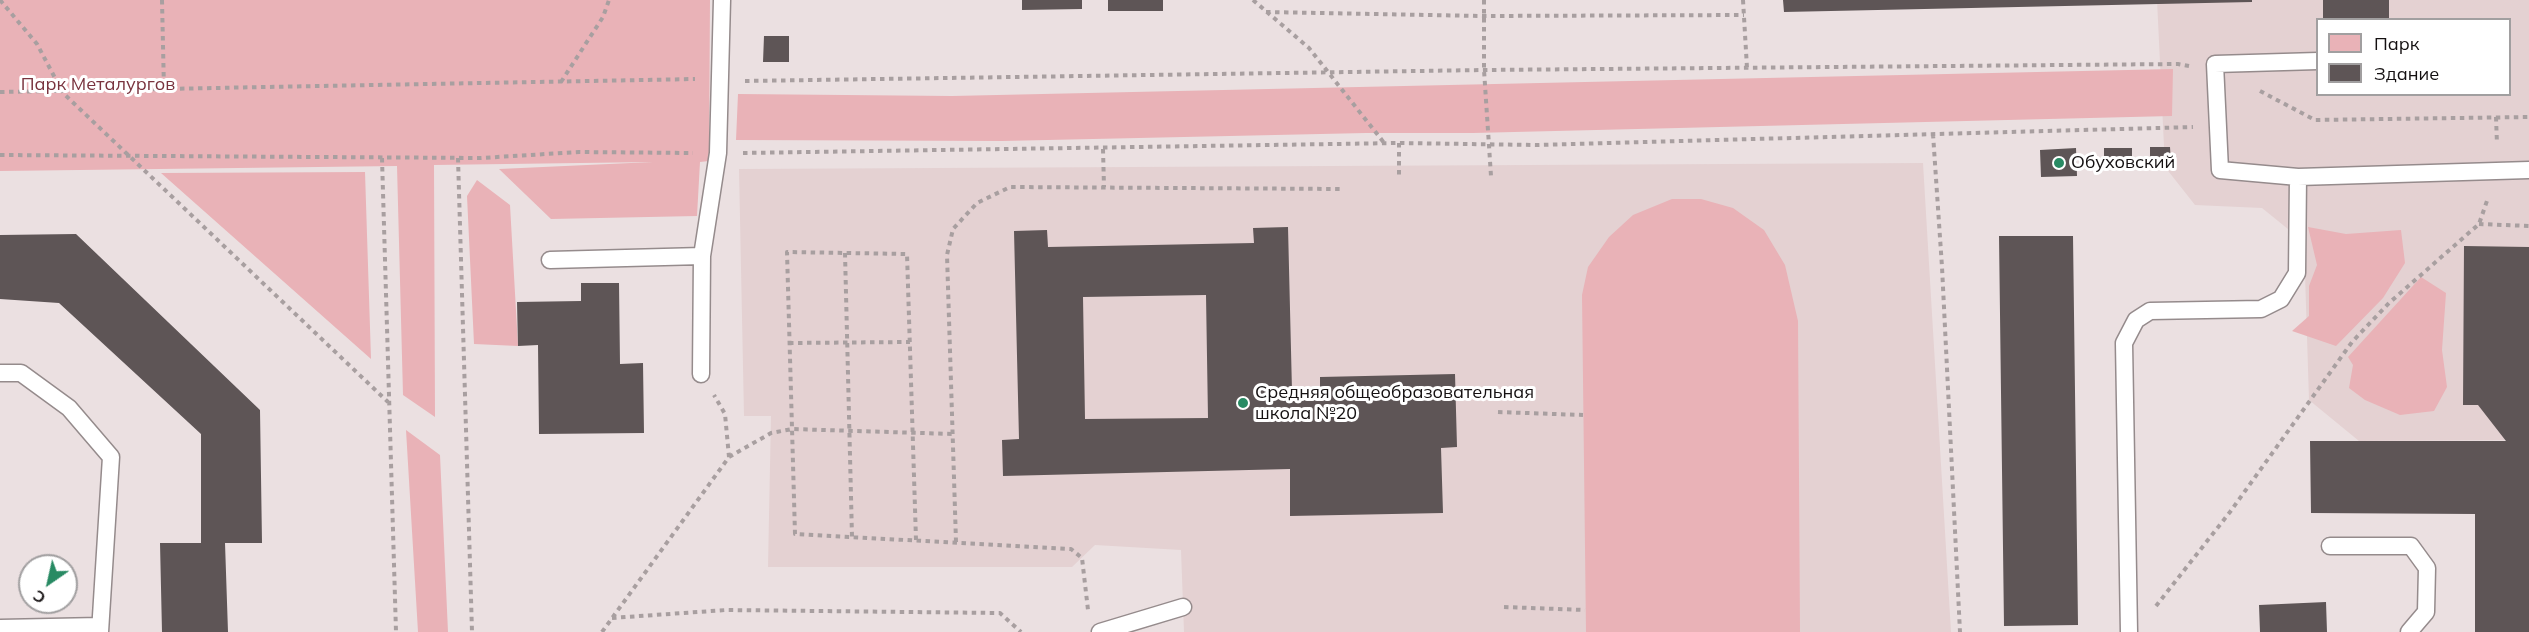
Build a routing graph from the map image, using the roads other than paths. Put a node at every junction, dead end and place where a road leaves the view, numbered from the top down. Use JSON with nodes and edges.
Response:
{"nodes":[{"id":1,"x":722,"y":0,"type":"edge"},
{"id":2,"x":2316,"y":61,"type":"edge"},
{"id":3,"x":2529,"y":170,"type":"edge"},
{"id":4,"x":2298,"y":177,"type":"junction"},
{"id":5,"x":702,"y":256,"type":"junction"},
{"id":6,"x":550,"y":260,"type":"dead end"},
{"id":7,"x":0,"y":372,"type":"edge"},
{"id":8,"x":701,"y":374,"type":"road end"},
{"id":9,"x":2330,"y":546,"type":"dead end"},
{"id":10,"x":1183,"y":608,"type":"dead end"},
{"id":11,"x":1095,"y":627,"type":"edge"},
{"id":12,"x":0,"y":628,"type":"edge"},
{"id":13,"x":100,"y":629,"type":"edge"},
{"id":14,"x":2129,"y":632,"type":"edge"},
{"id":15,"x":2409,"y":632,"type":"edge"}],
"edges":[{"from":1,"to":5,"type":"lane"},
{"from":2,"to":4,"type":"lane"},
{"from":3,"to":4,"type":"lane"},
{"from":4,"to":14,"type":"lane"},
{"from":5,"to":6,"type":"lane"},
{"from":5,"to":8,"type":"lane"},
{"from":7,"to":13,"type":"lane"},
{"from":9,"to":15,"type":"lane"},
{"from":10,"to":11,"type":"lane"},
{"from":12,"to":13,"type":"lane"}]}
